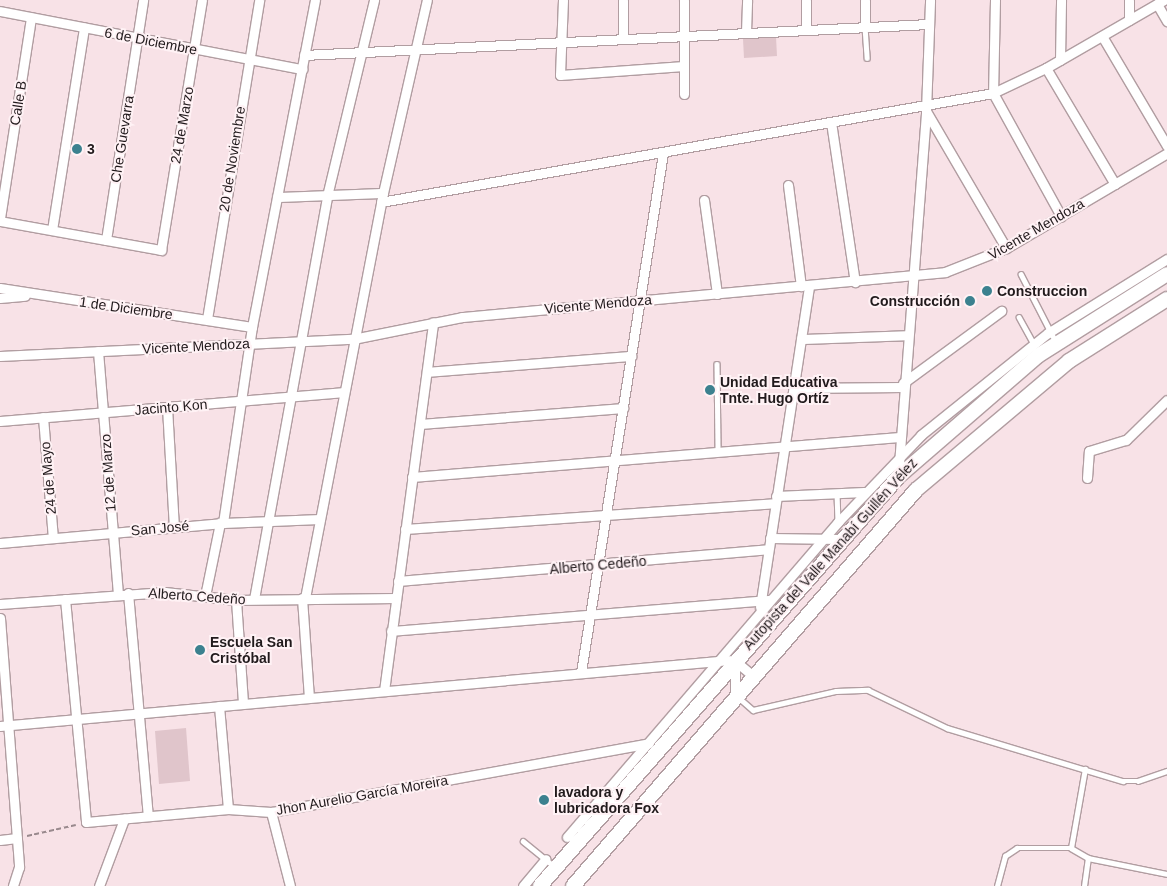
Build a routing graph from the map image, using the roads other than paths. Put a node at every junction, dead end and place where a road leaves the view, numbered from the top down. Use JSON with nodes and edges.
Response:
{"nodes":[{"id":1,"x":143,"y":0,"type":"edge"},
{"id":2,"x":202,"y":0,"type":"edge"},
{"id":3,"x":259,"y":0,"type":"edge"},
{"id":4,"x":315,"y":0,"type":"edge"},
{"id":5,"x":374,"y":0,"type":"edge"},
{"id":6,"x":426,"y":0,"type":"edge"},
{"id":7,"x":563,"y":0,"type":"edge"},
{"id":8,"x":623,"y":0,"type":"edge"},
{"id":9,"x":684,"y":0,"type":"edge"},
{"id":10,"x":747,"y":0,"type":"edge"},
{"id":11,"x":806,"y":0,"type":"edge"},
{"id":12,"x":865,"y":0,"type":"edge"},
{"id":13,"x":930,"y":0,"type":"edge"},
{"id":14,"x":995,"y":0,"type":"edge"},
{"id":15,"x":1061,"y":0,"type":"edge"},
{"id":16,"x":1129,"y":0,"type":"edge"},
{"id":17,"x":1160,"y":2,"type":"edge"},
{"id":18,"x":0,"y":11,"type":"edge"},
{"id":19,"x":31,"y":17,"type":"junction"},
{"id":20,"x":1129,"y":20,"type":"junction"},
{"id":21,"x":1167,"y":21,"type":"edge"},
{"id":22,"x":929,"y":24,"type":"junction"},
{"id":23,"x":865,"y":26,"type":"junction"},
{"id":24,"x":84,"y":28,"type":"junction"},
{"id":25,"x":806,"y":28,"type":"junction"},
{"id":26,"x":746,"y":32,"type":"junction"},
{"id":27,"x":683,"y":33,"type":"junction"},
{"id":28,"x":623,"y":36,"type":"junction"},
{"id":29,"x":1102,"y":36,"type":"junction"},
{"id":30,"x":137,"y":38,"type":"junction"},
{"id":31,"x":562,"y":40,"type":"junction"},
{"id":32,"x":194,"y":50,"type":"junction"},
{"id":33,"x":415,"y":50,"type":"junction"},
{"id":34,"x":359,"y":53,"type":"junction"},
{"id":35,"x":304,"y":55,"type":"junction"},
{"id":36,"x":867,"y":58,"type":"dead end"},
{"id":37,"x":247,"y":60,"type":"junction"},
{"id":38,"x":1060,"y":60,"type":"junction"},
{"id":39,"x":684,"y":66,"type":"junction"},
{"id":40,"x":1046,"y":68,"type":"junction"},
{"id":41,"x":302,"y":69,"type":"junction"},
{"id":42,"x":993,"y":93,"type":"junction"},
{"id":43,"x":684,"y":94,"type":"dead end"},
{"id":44,"x":926,"y":109,"type":"junction"},
{"id":45,"x":832,"y":122,"type":"junction"},
{"id":46,"x":1167,"y":146,"type":"edge"},
{"id":47,"x":663,"y":153,"type":"junction"},
{"id":48,"x":1167,"y":153,"type":"edge"},
{"id":49,"x":1115,"y":184,"type":"junction"},
{"id":50,"x":788,"y":185,"type":"dead end"},
{"id":51,"x":327,"y":196,"type":"junction"},
{"id":52,"x":278,"y":197,"type":"junction"},
{"id":53,"x":382,"y":198,"type":"junction"},
{"id":54,"x":704,"y":200,"type":"dead end"},
{"id":55,"x":1061,"y":216,"type":"junction"},
{"id":56,"x":0,"y":220,"type":"edge"},
{"id":57,"x":52,"y":230,"type":"junction"},
{"id":58,"x":106,"y":240,"type":"junction"},
{"id":59,"x":1006,"y":248,"type":"junction"},
{"id":60,"x":1167,"y":259,"type":"edge"},
{"id":61,"x":1021,"y":274,"type":"dead end"},
{"id":62,"x":1167,"y":274,"type":"edge"},
{"id":63,"x":914,"y":277,"type":"junction"},
{"id":64,"x":855,"y":282,"type":"junction"},
{"id":65,"x":805,"y":286,"type":"junction"},
{"id":66,"x":2,"y":293,"type":"edge"},
{"id":67,"x":717,"y":294,"type":"junction"},
{"id":68,"x":1167,"y":299,"type":"edge"},
{"id":69,"x":639,"y":300,"type":"junction"},
{"id":70,"x":1001,"y":311,"type":"dead end"},
{"id":71,"x":1020,"y":317,"type":"dead end"},
{"id":72,"x":207,"y":319,"type":"junction"},
{"id":73,"x":433,"y":322,"type":"junction"},
{"id":74,"x":252,"y":327,"type":"junction"},
{"id":75,"x":908,"y":335,"type":"junction"},
{"id":76,"x":1054,"y":337,"type":"junction"},
{"id":77,"x":353,"y":339,"type":"junction"},
{"id":78,"x":801,"y":339,"type":"junction"},
{"id":79,"x":298,"y":341,"type":"junction"},
{"id":80,"x":249,"y":343,"type":"junction"},
{"id":81,"x":98,"y":351,"type":"junction"},
{"id":82,"x":1039,"y":355,"type":"junction"},
{"id":83,"x":0,"y":356,"type":"edge"},
{"id":84,"x":631,"y":356,"type":"junction"},
{"id":85,"x":716,"y":364,"type":"dead end"},
{"id":86,"x":426,"y":372,"type":"junction"},
{"id":87,"x":903,"y":385,"type":"junction"},
{"id":88,"x":794,"y":388,"type":"junction"},
{"id":89,"x":342,"y":392,"type":"junction"},
{"id":90,"x":289,"y":396,"type":"junction"},
{"id":91,"x":240,"y":400,"type":"junction"},
{"id":92,"x":1167,"y":400,"type":"edge"},
{"id":93,"x":167,"y":407,"type":"junction"},
{"id":94,"x":622,"y":408,"type":"junction"},
{"id":95,"x":103,"y":413,"type":"junction"},
{"id":96,"x":43,"y":417,"type":"junction"},
{"id":97,"x":0,"y":421,"type":"edge"},
{"id":98,"x":420,"y":424,"type":"junction"},
{"id":99,"x":899,"y":437,"type":"junction"},
{"id":100,"x":785,"y":445,"type":"junction"},
{"id":101,"x":718,"y":450,"type":"junction"},
{"id":102,"x":898,"y":457,"type":"junction"},
{"id":103,"x":614,"y":460,"type":"junction"},
{"id":104,"x":412,"y":477,"type":"junction"},
{"id":105,"x":898,"y":477,"type":"junction"},
{"id":106,"x":1087,"y":478,"type":"dead end"},
{"id":107,"x":864,"y":492,"type":"junction"},
{"id":108,"x":837,"y":493,"type":"junction"},
{"id":109,"x":775,"y":499,"type":"junction"},
{"id":110,"x":605,"y":514,"type":"junction"},
{"id":111,"x":320,"y":519,"type":"junction"},
{"id":112,"x":267,"y":521,"type":"junction"},
{"id":113,"x":838,"y":522,"type":"junction"},
{"id":114,"x":222,"y":523,"type":"junction"},
{"id":115,"x":174,"y":527,"type":"junction"},
{"id":116,"x":405,"y":530,"type":"junction"},
{"id":117,"x":112,"y":532,"type":"junction"},
{"id":118,"x":53,"y":538,"type":"junction"},
{"id":119,"x":770,"y":538,"type":"junction"},
{"id":120,"x":840,"y":539,"type":"junction"},
{"id":121,"x":822,"y":540,"type":"junction"},
{"id":122,"x":0,"y":542,"type":"edge"},
{"id":123,"x":768,"y":549,"type":"junction"},
{"id":124,"x":596,"y":566,"type":"junction"},
{"id":125,"x":398,"y":581,"type":"junction"},
{"id":126,"x":128,"y":593,"type":"junction"},
{"id":127,"x":118,"y":594,"type":"junction"},
{"id":128,"x":206,"y":596,"type":"junction"},
{"id":129,"x":66,"y":598,"type":"junction"},
{"id":130,"x":304,"y":598,"type":"junction"},
{"id":131,"x":395,"y":598,"type":"junction"},
{"id":132,"x":254,"y":599,"type":"junction"},
{"id":133,"x":236,"y":600,"type":"junction"},
{"id":134,"x":765,"y":600,"type":"junction"},
{"id":135,"x":0,"y":604,"type":"edge"},
{"id":136,"x":589,"y":616,"type":"junction"},
{"id":137,"x":0,"y":618,"type":"edge"},
{"id":138,"x":391,"y":631,"type":"junction"},
{"id":139,"x":734,"y":660,"type":"junction"},
{"id":140,"x":718,"y":661,"type":"junction"},
{"id":141,"x":581,"y":672,"type":"junction"},
{"id":142,"x":752,"y":675,"type":"junction"},
{"id":143,"x":384,"y":690,"type":"junction"},
{"id":144,"x":735,"y":694,"type":"junction"},
{"id":145,"x":308,"y":698,"type":"junction"},
{"id":146,"x":243,"y":704,"type":"junction"},
{"id":147,"x":219,"y":706,"type":"junction"},
{"id":148,"x":140,"y":714,"type":"junction"},
{"id":149,"x":77,"y":720,"type":"junction"},
{"id":150,"x":4,"y":726,"type":"edge"},
{"id":151,"x":664,"y":741,"type":"junction"},
{"id":152,"x":648,"y":743,"type":"junction"},
{"id":153,"x":1085,"y":769,"type":"junction"},
{"id":154,"x":1167,"y":771,"type":"edge"},
{"id":155,"x":228,"y":809,"type":"junction"},
{"id":156,"x":272,"y":812,"type":"junction"},
{"id":157,"x":148,"y":816,"type":"junction"},
{"id":158,"x":124,"y":819,"type":"junction"},
{"id":159,"x":567,"y":837,"type":"dead end"},
{"id":160,"x":18,"y":838,"type":"junction"},
{"id":161,"x":0,"y":840,"type":"edge"},
{"id":162,"x":523,"y":841,"type":"dead end"},
{"id":163,"x":1071,"y":848,"type":"junction"},
{"id":164,"x":1088,"y":858,"type":"junction"},
{"id":165,"x":551,"y":864,"type":"junction"},
{"id":166,"x":1167,"y":874,"type":"edge"},
{"id":167,"x":13,"y":886,"type":"edge"},
{"id":168,"x":99,"y":886,"type":"edge"},
{"id":169,"x":290,"y":886,"type":"edge"},
{"id":170,"x":523,"y":886,"type":"edge"},
{"id":171,"x":540,"y":886,"type":"edge"},
{"id":172,"x":573,"y":886,"type":"edge"},
{"id":173,"x":997,"y":886,"type":"edge"},
{"id":174,"x":1084,"y":886,"type":"edge"}],
"edges":[{"from":1,"to":30,"type":"street","name":"Che Guevarra"},
{"from":2,"to":32,"type":"street","name":"24 de Marzo"},
{"from":3,"to":37,"type":"street","name":"20 de Noviembre"},
{"from":4,"to":35,"type":"street"},
{"from":5,"to":34,"type":"street"},
{"from":6,"to":33,"type":"street"},
{"from":7,"to":31,"type":"street"},
{"from":8,"to":28,"type":"street"},
{"from":9,"to":27,"type":"street"},
{"from":10,"to":26,"type":"street"},
{"from":11,"to":25,"type":"street"},
{"from":12,"to":23,"type":"street"},
{"from":13,"to":22,"type":"street"},
{"from":14,"to":42,"type":"street"},
{"from":15,"to":38,"type":"street"},
{"from":16,"to":20,"type":"street"},
{"from":17,"to":20,"type":"street"},
{"from":17,"to":21,"type":"street"},
{"from":18,"to":19,"type":"street","name":"6 de Diciembre"},
{"from":19,"to":24,"type":"street","name":"6 de Diciembre"},
{"from":19,"to":56,"type":"street","name":"Calle B"},
{"from":20,"to":29,"type":"street"},
{"from":22,"to":23,"type":"street"},
{"from":22,"to":44,"type":"street"},
{"from":23,"to":25,"type":"street"},
{"from":23,"to":36,"type":"lane"},
{"from":24,"to":30,"type":"street","name":"6 de Diciembre"},
{"from":24,"to":57,"type":"street"},
{"from":25,"to":26,"type":"street"},
{"from":26,"to":27,"type":"street"},
{"from":27,"to":28,"type":"street"},
{"from":27,"to":39,"type":"street"},
{"from":28,"to":31,"type":"street"},
{"from":29,"to":38,"type":"street"},
{"from":29,"to":46,"type":"street"},
{"from":30,"to":32,"type":"street","name":"6 de Diciembre"},
{"from":30,"to":58,"type":"street","name":"Che Guevarra"},
{"from":31,"to":33,"type":"street"},
{"from":31,"to":39,"type":"street"},
{"from":32,"to":37,"type":"street","name":"6 de Diciembre"},
{"from":32,"to":58,"type":"street","name":"24 de Marzo"},
{"from":33,"to":34,"type":"street"},
{"from":33,"to":53,"type":"street"},
{"from":34,"to":35,"type":"street"},
{"from":34,"to":51,"type":"street"},
{"from":35,"to":41,"type":"street"},
{"from":37,"to":41,"type":"street","name":"6 de Diciembre"},
{"from":37,"to":72,"type":"street","name":"20 de Noviembre"},
{"from":38,"to":40,"type":"street"},
{"from":39,"to":43,"type":"street"},
{"from":40,"to":42,"type":"street"},
{"from":40,"to":49,"type":"street"},
{"from":41,"to":52,"type":"street"},
{"from":42,"to":44,"type":"street"},
{"from":42,"to":55,"type":"street"},
{"from":44,"to":45,"type":"street"},
{"from":44,"to":59,"type":"street"},
{"from":44,"to":63,"type":"street"},
{"from":45,"to":47,"type":"street"},
{"from":45,"to":64,"type":"street"},
{"from":47,"to":53,"type":"street"},
{"from":47,"to":69,"type":"street"},
{"from":48,"to":49,"type":"street","name":"Vicente Mendoza"},
{"from":49,"to":55,"type":"street","name":"Vicente Mendoza"},
{"from":50,"to":65,"type":"street"},
{"from":51,"to":52,"type":"street"},
{"from":51,"to":53,"type":"street"},
{"from":51,"to":79,"type":"street"},
{"from":52,"to":74,"type":"street"},
{"from":53,"to":77,"type":"street"},
{"from":54,"to":67,"type":"street"},
{"from":55,"to":59,"type":"street","name":"Vicente Mendoza"},
{"from":56,"to":57,"type":"street"},
{"from":57,"to":58,"type":"street"},
{"from":59,"to":63,"type":"street","name":"Vicente Mendoza"},
{"from":60,"to":76,"type":"street"},
{"from":61,"to":76,"type":"lane"},
{"from":62,"to":76,"type":"main road","name":"Autopista del Valle Manabí Guillén Vélez"},
{"from":63,"to":64,"type":"street","name":"Vicente Mendoza"},
{"from":63,"to":75,"type":"street"},
{"from":64,"to":65,"type":"street","name":"Vicente Mendoza"},
{"from":65,"to":67,"type":"street","name":"Vicente Mendoza"},
{"from":65,"to":78,"type":"street"},
{"from":66,"to":72,"type":"street","name":"1 de Diciembre"},
{"from":67,"to":69,"type":"street","name":"Vicente Mendoza"},
{"from":68,"to":142,"type":"main road","name":"Autopista del Valle Manabí Guillén Vélez"},
{"from":69,"to":73,"type":"street","name":"Vicente Mendoza"},
{"from":69,"to":84,"type":"street"},
{"from":70,"to":87,"type":"street"},
{"from":71,"to":82,"type":"lane"},
{"from":72,"to":74,"type":"street","name":"1 de Diciembre"},
{"from":73,"to":77,"type":"street","name":"Vicente Mendoza"},
{"from":73,"to":86,"type":"street"},
{"from":74,"to":80,"type":"street"},
{"from":75,"to":78,"type":"street"},
{"from":75,"to":87,"type":"street"},
{"from":76,"to":82,"type":"main road","name":"Autopista del Valle Manabí Guillén Vélez"},
{"from":76,"to":102,"type":"street"},
{"from":77,"to":79,"type":"street","name":"Vicente Mendoza"},
{"from":77,"to":89,"type":"street"},
{"from":78,"to":88,"type":"street"},
{"from":79,"to":80,"type":"street","name":"Vicente Mendoza"},
{"from":79,"to":90,"type":"street"},
{"from":80,"to":81,"type":"street","name":"Vicente Mendoza"},
{"from":80,"to":91,"type":"street"},
{"from":81,"to":83,"type":"street","name":"Vicente Mendoza"},
{"from":81,"to":95,"type":"street","name":"12 de Marzo"},
{"from":82,"to":105,"type":"main road","name":"Autopista del Valle Manabí Guillén Vélez"},
{"from":84,"to":86,"type":"street"},
{"from":84,"to":94,"type":"street"},
{"from":85,"to":101,"type":"lane"},
{"from":86,"to":98,"type":"street"},
{"from":87,"to":88,"type":"street"},
{"from":87,"to":99,"type":"street"},
{"from":88,"to":100,"type":"street"},
{"from":89,"to":90,"type":"street","name":"Jacinto Kon"},
{"from":89,"to":111,"type":"street"},
{"from":90,"to":91,"type":"street","name":"Jacinto Kon"},
{"from":90,"to":112,"type":"street"},
{"from":91,"to":93,"type":"street","name":"Jacinto Kon"},
{"from":91,"to":114,"type":"street"},
{"from":92,"to":106,"type":"street"},
{"from":93,"to":95,"type":"street","name":"Jacinto Kon"},
{"from":93,"to":115,"type":"street"},
{"from":94,"to":98,"type":"street"},
{"from":94,"to":103,"type":"street"},
{"from":95,"to":96,"type":"street","name":"Jacinto Kon"},
{"from":95,"to":117,"type":"street","name":"12 de Marzo"},
{"from":96,"to":97,"type":"street","name":"Jacinto Kon"},
{"from":96,"to":118,"type":"street","name":"24 de Mayo"},
{"from":98,"to":104,"type":"street"},
{"from":99,"to":100,"type":"street"},
{"from":99,"to":102,"type":"street"},
{"from":100,"to":101,"type":"street"},
{"from":100,"to":109,"type":"street"},
{"from":101,"to":103,"type":"street"},
{"from":102,"to":105,"type":"street"},
{"from":102,"to":107,"type":"street"},
{"from":103,"to":104,"type":"street"},
{"from":103,"to":110,"type":"street"},
{"from":104,"to":116,"type":"street"},
{"from":105,"to":120,"type":"main road","name":"Autopista del Valle Manabí Guillén Vélez"},
{"from":107,"to":108,"type":"street"},
{"from":107,"to":113,"type":"street"},
{"from":108,"to":109,"type":"street"},
{"from":108,"to":113,"type":"lane"},
{"from":109,"to":110,"type":"street"},
{"from":109,"to":119,"type":"street"},
{"from":110,"to":116,"type":"street"},
{"from":110,"to":124,"type":"street"},
{"from":111,"to":112,"type":"street","name":"San José"},
{"from":111,"to":130,"type":"street"},
{"from":112,"to":114,"type":"street","name":"San José"},
{"from":112,"to":132,"type":"street"},
{"from":113,"to":121,"type":"street"},
{"from":114,"to":115,"type":"street","name":"San José"},
{"from":114,"to":128,"type":"street"},
{"from":115,"to":117,"type":"street","name":"San José"},
{"from":116,"to":125,"type":"street"},
{"from":117,"to":118,"type":"street","name":"San José"},
{"from":117,"to":127,"type":"street","name":"12 de Marzo"},
{"from":118,"to":122,"type":"street","name":"San José"},
{"from":119,"to":121,"type":"street"},
{"from":119,"to":123,"type":"street"},
{"from":120,"to":121,"type":"street"},
{"from":120,"to":139,"type":"main road","name":"Autopista del Valle Manabí Guillén Vélez"},
{"from":121,"to":134,"type":"street"},
{"from":123,"to":124,"type":"street","name":"Alberto Cedeño"},
{"from":123,"to":134,"type":"street"},
{"from":124,"to":125,"type":"street","name":"Alberto Cedeño"},
{"from":124,"to":136,"type":"street"},
{"from":125,"to":131,"type":"street"},
{"from":126,"to":127,"type":"street","name":"Alberto Cedeño"},
{"from":126,"to":128,"type":"street","name":"Alberto Cedeño"},
{"from":126,"to":148,"type":"street"},
{"from":127,"to":129,"type":"street","name":"Alberto Cedeño"},
{"from":128,"to":133,"type":"street","name":"Alberto Cedeño"},
{"from":129,"to":135,"type":"street","name":"Alberto Cedeño"},
{"from":129,"to":149,"type":"street"},
{"from":130,"to":131,"type":"street","name":"Alberto Cedeño"},
{"from":130,"to":132,"type":"street","name":"Alberto Cedeño"},
{"from":130,"to":145,"type":"street"},
{"from":131,"to":138,"type":"street"},
{"from":132,"to":133,"type":"street","name":"Alberto Cedeño"},
{"from":133,"to":146,"type":"street"},
{"from":134,"to":136,"type":"street"},
{"from":134,"to":140,"type":"street"},
{"from":136,"to":138,"type":"street"},
{"from":136,"to":141,"type":"street"},
{"from":137,"to":150,"type":"street"},
{"from":138,"to":143,"type":"street"},
{"from":139,"to":140,"type":"street"},
{"from":139,"to":142,"type":"street"},
{"from":139,"to":144,"type":"street"},
{"from":139,"to":151,"type":"main road","name":"Autopista del Valle Manabí Guillén Vélez"},
{"from":140,"to":141,"type":"street"},
{"from":140,"to":152,"type":"street"},
{"from":141,"to":143,"type":"street"},
{"from":142,"to":144,"type":"main road","name":"Autopista del Valle Manabí Guillén Vélez"},
{"from":143,"to":145,"type":"street"},
{"from":144,"to":153,"type":"lane"},
{"from":144,"to":172,"type":"main road","name":"Autopista del Valle Manabí Guillén Vélez"},
{"from":145,"to":146,"type":"street"},
{"from":146,"to":147,"type":"street"},
{"from":147,"to":148,"type":"street"},
{"from":147,"to":155,"type":"street"},
{"from":148,"to":149,"type":"street"},
{"from":148,"to":157,"type":"street"},
{"from":149,"to":150,"type":"street"},
{"from":149,"to":158,"type":"street","name":"Jhon Aurelio García Moreira"},
{"from":150,"to":160,"type":"street"},
{"from":151,"to":152,"type":"street","name":"Jhon Aurelio García Moreira"},
{"from":151,"to":165,"type":"main road","name":"Autopista del Valle Manabí Guillén Vélez"},
{"from":152,"to":156,"type":"street","name":"Jhon Aurelio García Moreira"},
{"from":152,"to":159,"type":"street"},
{"from":153,"to":154,"type":"lane"},
{"from":153,"to":163,"type":"lane"},
{"from":155,"to":156,"type":"street","name":"Jhon Aurelio García Moreira"},
{"from":155,"to":157,"type":"street","name":"Jhon Aurelio García Moreira"},
{"from":156,"to":169,"type":"street"},
{"from":157,"to":158,"type":"street","name":"Jhon Aurelio García Moreira"},
{"from":158,"to":168,"type":"street"},
{"from":160,"to":161,"type":"street"},
{"from":160,"to":167,"type":"street"},
{"from":162,"to":165,"type":"lane"},
{"from":163,"to":164,"type":"lane"},
{"from":163,"to":173,"type":"lane"},
{"from":164,"to":166,"type":"lane"},
{"from":164,"to":174,"type":"lane"},
{"from":165,"to":170,"type":"street"},
{"from":165,"to":171,"type":"main road","name":"Autopista del Valle Manabí Guillén Vélez"}]}
